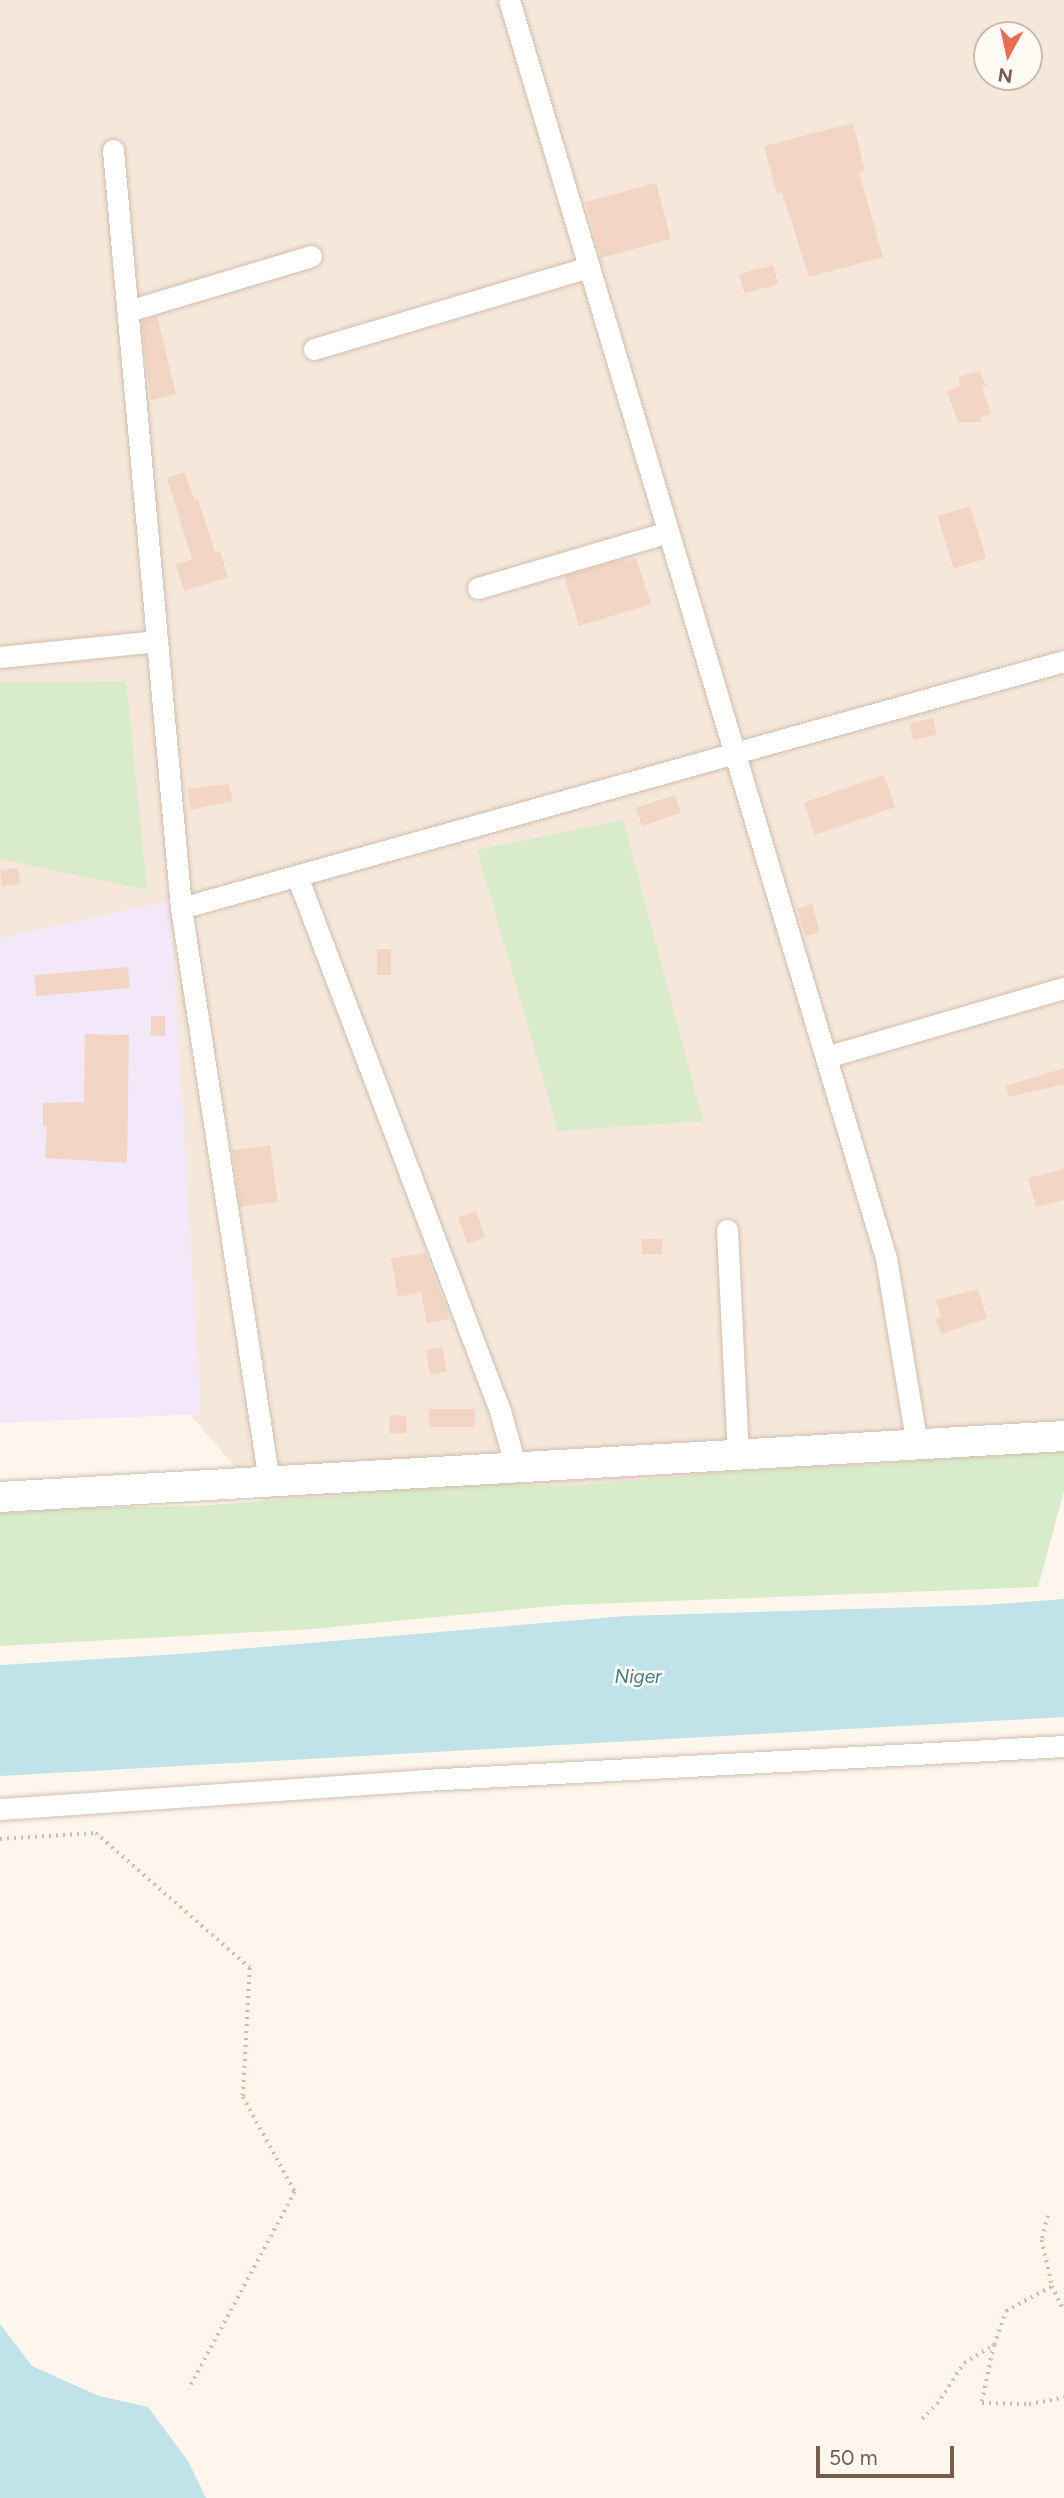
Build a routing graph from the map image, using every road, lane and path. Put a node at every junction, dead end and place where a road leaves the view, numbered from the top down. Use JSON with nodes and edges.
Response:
{"nodes":[{"id":1,"x":509,"y":0,"type":"edge"},
{"id":2,"x":113,"y":150,"type":"dead end"},
{"id":3,"x":311,"y":256,"type":"dead end"},
{"id":4,"x":589,"y":267,"type":"junction"},
{"id":5,"x":128,"y":311,"type":"junction"},
{"id":6,"x":314,"y":349,"type":"dead end"},
{"id":7,"x":667,"y":532,"type":"junction"},
{"id":8,"x":478,"y":588,"type":"dead end"},
{"id":9,"x":157,"y":641,"type":"junction"},
{"id":10,"x":0,"y":657,"type":"edge"},
{"id":11,"x":1064,"y":661,"type":"edge"},
{"id":12,"x":735,"y":753,"type":"junction"},
{"id":13,"x":297,"y":876,"type":"junction"},
{"id":14,"x":181,"y":908,"type":"junction"},
{"id":15,"x":1064,"y":988,"type":"edge"},
{"id":16,"x":826,"y":1057,"type":"junction"},
{"id":17,"x":727,"y":1230,"type":"dead end"},
{"id":18,"x":1064,"y":1436,"type":"edge"},
{"id":19,"x":917,"y":1445,"type":"junction"},
{"id":20,"x":738,"y":1456,"type":"junction"},
{"id":21,"x":516,"y":1468,"type":"junction"},
{"id":22,"x":269,"y":1481,"type":"junction"},
{"id":23,"x":0,"y":1497,"type":"edge"},
{"id":24,"x":1064,"y":1746,"type":"edge"},
{"id":25,"x":0,"y":1810,"type":"edge"},
{"id":26,"x":0,"y":1839,"type":"edge"},
{"id":27,"x":1048,"y":2216,"type":"dead end"},
{"id":28,"x":1053,"y":2288,"type":"junction"},
{"id":29,"x":1064,"y":2311,"type":"edge"},
{"id":30,"x":994,"y":2345,"type":"junction"},
{"id":31,"x":189,"y":2389,"type":"dead end"},
{"id":32,"x":1064,"y":2398,"type":"edge"},
{"id":33,"x":922,"y":2419,"type":"dead end"}],
"edges":[{"from":1,"to":4,"type":"street"},
{"from":2,"to":5,"type":"street"},
{"from":3,"to":5,"type":"street"},
{"from":4,"to":6,"type":"street"},
{"from":4,"to":7,"type":"street"},
{"from":5,"to":9,"type":"street"},
{"from":7,"to":8,"type":"street"},
{"from":7,"to":12,"type":"street"},
{"from":9,"to":10,"type":"street"},
{"from":9,"to":14,"type":"street"},
{"from":11,"to":12,"type":"street"},
{"from":12,"to":13,"type":"street"},
{"from":12,"to":16,"type":"street"},
{"from":13,"to":14,"type":"street"},
{"from":13,"to":21,"type":"street"},
{"from":14,"to":22,"type":"street"},
{"from":15,"to":16,"type":"street"},
{"from":16,"to":19,"type":"street"},
{"from":17,"to":20,"type":"street"},
{"from":18,"to":19,"type":"main road"},
{"from":19,"to":20,"type":"main road"},
{"from":20,"to":21,"type":"main road"},
{"from":21,"to":22,"type":"main road"},
{"from":22,"to":23,"type":"main road"},
{"from":24,"to":25,"type":"street"},
{"from":26,"to":31,"type":"path"},
{"from":27,"to":28,"type":"path"},
{"from":28,"to":29,"type":"path"},
{"from":28,"to":30,"type":"path"},
{"from":30,"to":32,"type":"path"},
{"from":30,"to":33,"type":"path"}]}
